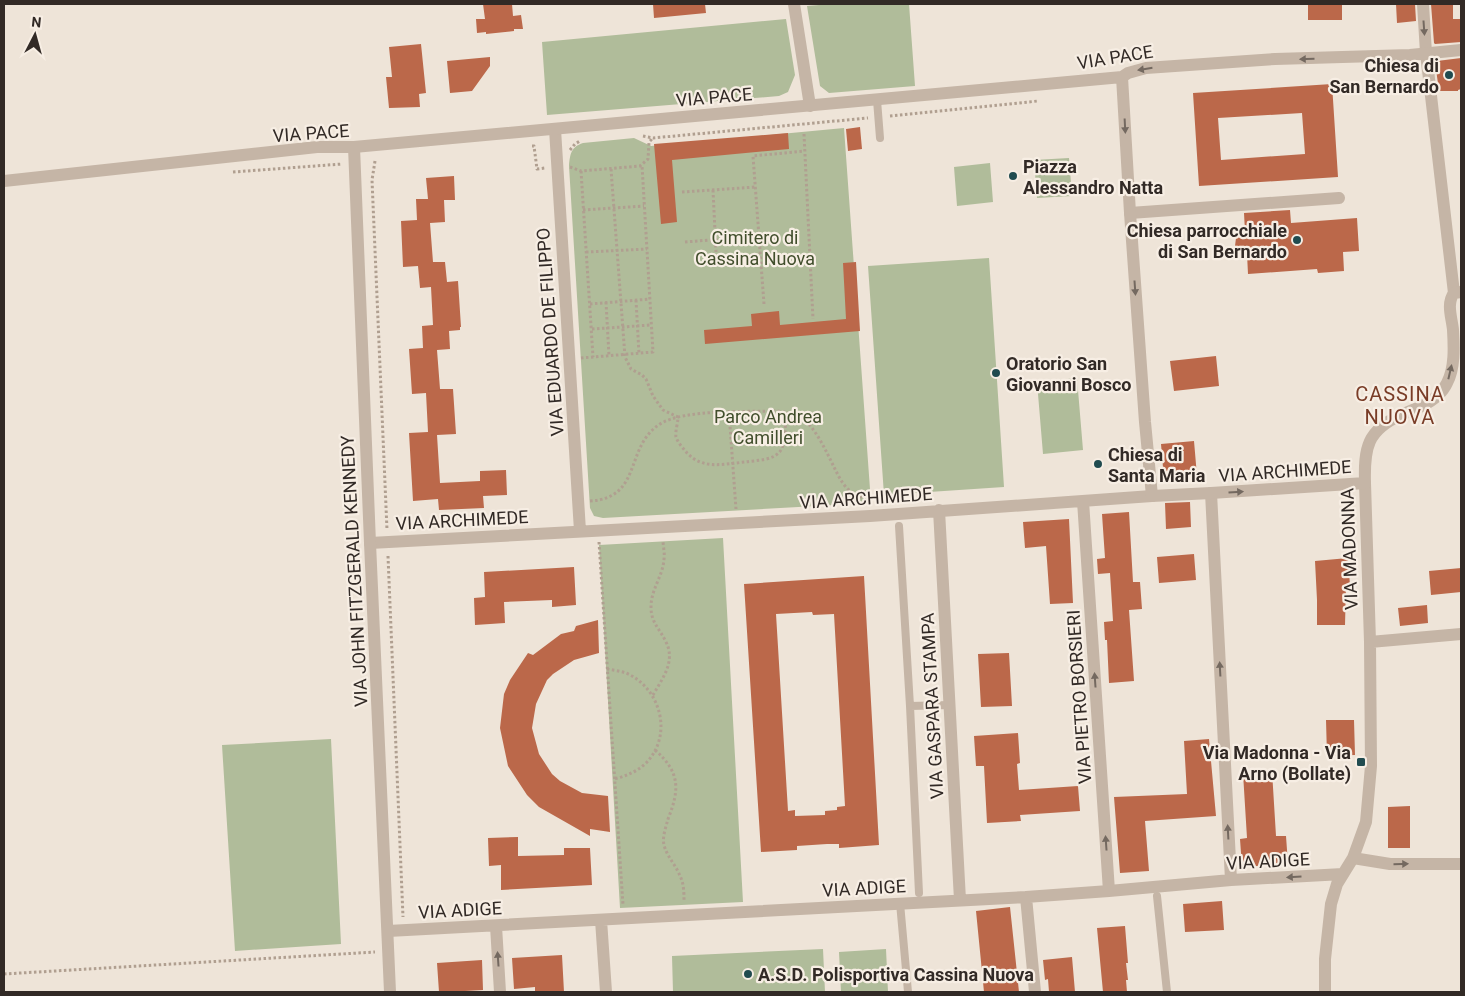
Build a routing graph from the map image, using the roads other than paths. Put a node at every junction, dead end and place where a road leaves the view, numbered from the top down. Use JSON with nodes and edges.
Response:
{"nodes":[{"id":1,"x":794,"y":4,"type":"edge"},
{"id":2,"x":1423,"y":4,"type":"edge"},
{"id":3,"x":1461,"y":50,"type":"edge"},
{"id":4,"x":1426,"y":53,"type":"junction"},
{"id":5,"x":1122,"y":77,"type":"junction"},
{"id":6,"x":877,"y":100,"type":"junction"},
{"id":7,"x":810,"y":106,"type":"junction"},
{"id":8,"x":556,"y":129,"type":"junction"},
{"id":9,"x":880,"y":138,"type":"dead end"},
{"id":10,"x":354,"y":147,"type":"junction"},
{"id":11,"x":4,"y":180,"type":"edge"},
{"id":12,"x":1339,"y":198,"type":"dead end"},
{"id":13,"x":1130,"y":213,"type":"junction"},
{"id":14,"x":1457,"y":292,"type":"edge"},
{"id":15,"x":1365,"y":483,"type":"junction"},
{"id":16,"x":1211,"y":493,"type":"junction"},
{"id":17,"x":1152,"y":496,"type":"junction"},
{"id":18,"x":1083,"y":501,"type":"junction"},
{"id":19,"x":938,"y":510,"type":"junction"},
{"id":20,"x":899,"y":526,"type":"dead end"},
{"id":21,"x":580,"y":532,"type":"junction"},
{"id":22,"x":370,"y":543,"type":"junction"},
{"id":23,"x":1461,"y":634,"type":"edge"},
{"id":24,"x":1370,"y":642,"type":"junction"},
{"id":25,"x":950,"y":705,"type":"junction"},
{"id":26,"x":910,"y":706,"type":"junction"},
{"id":27,"x":1353,"y":858,"type":"junction"},
{"id":28,"x":1461,"y":864,"type":"edge"},
{"id":29,"x":1343,"y":874,"type":"junction"},
{"id":30,"x":1231,"y":880,"type":"junction"},
{"id":31,"x":1109,"y":891,"type":"junction"},
{"id":32,"x":1157,"y":891,"type":"junction"},
{"id":33,"x":919,"y":893,"type":"dead end"},
{"id":34,"x":1026,"y":897,"type":"junction"},
{"id":35,"x":960,"y":900,"type":"junction"},
{"id":36,"x":900,"y":903,"type":"junction"},
{"id":37,"x":601,"y":920,"type":"junction"},
{"id":38,"x":496,"y":926,"type":"junction"},
{"id":39,"x":388,"y":931,"type":"junction"},
{"id":40,"x":390,"y":992,"type":"edge"},
{"id":41,"x":500,"y":992,"type":"edge"},
{"id":42,"x":606,"y":992,"type":"edge"},
{"id":43,"x":908,"y":992,"type":"edge"},
{"id":44,"x":1035,"y":992,"type":"edge"},
{"id":45,"x":1167,"y":992,"type":"edge"},
{"id":46,"x":1325,"y":992,"type":"edge"}],
"edges":[{"from":1,"to":7,"type":"street"},
{"from":2,"to":4,"type":"street","name":"VIA MADONNA","one_way":true},
{"from":3,"to":4,"type":"street","name":"VIA PACE"},
{"from":4,"to":5,"type":"street","name":"VIA PACE","one_way":true},
{"from":4,"to":14,"type":"street","name":"VIA MADONNA"},
{"from":5,"to":6,"type":"street","name":"VIA PACE"},
{"from":5,"to":13,"type":"street","one_way":true},
{"from":6,"to":7,"type":"street","name":"VIA PACE"},
{"from":6,"to":9,"type":"lane"},
{"from":7,"to":8,"type":"street","name":"VIA PACE"},
{"from":8,"to":10,"type":"street","name":"VIA PACE"},
{"from":8,"to":21,"type":"street","name":"VIA EDUARDO DE FILIPPO"},
{"from":10,"to":11,"type":"street","name":"VIA PACE"},
{"from":10,"to":22,"type":"street","name":"VIA JOHN FITZGERALD KENNEDY"},
{"from":12,"to":13,"type":"street"},
{"from":13,"to":17,"type":"street","one_way":true},
{"from":15,"to":14,"type":"street","name":"VIA MADONNA","one_way":true},
{"from":16,"to":15,"type":"street","name":"VIA ARCHIMEDE","one_way":true},
{"from":15,"to":24,"type":"street","name":"VIA MADONNA"},
{"from":16,"to":17,"type":"street","name":"VIA ARCHIMEDE"},
{"from":30,"to":16,"type":"street","one_way":true},
{"from":17,"to":18,"type":"street","name":"VIA ARCHIMEDE"},
{"from":18,"to":19,"type":"street","name":"VIA ARCHIMEDE"},
{"from":31,"to":18,"type":"street","name":"VIA PIETRO BORSIERI","one_way":true},
{"from":19,"to":21,"type":"street","name":"VIA ARCHIMEDE"},
{"from":19,"to":25,"type":"street","name":"VIA GASPARA STAMPA"},
{"from":20,"to":26,"type":"lane"},
{"from":21,"to":22,"type":"street","name":"VIA ARCHIMEDE"},
{"from":22,"to":39,"type":"street","name":"VIA JOHN FITZGERALD KENNEDY"},
{"from":23,"to":24,"type":"street"},
{"from":24,"to":27,"type":"street","name":"VIA MADONNA"},
{"from":25,"to":26,"type":"lane"},
{"from":25,"to":35,"type":"street","name":"VIA GASPARA STAMPA"},
{"from":26,"to":33,"type":"lane"},
{"from":27,"to":28,"type":"street","one_way":true},
{"from":27,"to":29,"type":"street","name":"VIA MADONNA"},
{"from":29,"to":30,"type":"street","name":"VIA ADIGE","one_way":true},
{"from":29,"to":46,"type":"street","name":"VIA MADONNA"},
{"from":30,"to":32,"type":"street","name":"VIA ADIGE"},
{"from":31,"to":32,"type":"street","name":"VIA ADIGE"},
{"from":31,"to":34,"type":"street","name":"VIA ADIGE"},
{"from":32,"to":45,"type":"lane"},
{"from":34,"to":35,"type":"street","name":"VIA ADIGE"},
{"from":34,"to":44,"type":"street"},
{"from":35,"to":36,"type":"street","name":"VIA ADIGE"},
{"from":36,"to":37,"type":"street","name":"VIA ADIGE"},
{"from":36,"to":43,"type":"lane"},
{"from":37,"to":38,"type":"street","name":"VIA ADIGE"},
{"from":37,"to":42,"type":"street"},
{"from":38,"to":39,"type":"street","name":"VIA ADIGE"},
{"from":41,"to":38,"type":"street","one_way":true},
{"from":39,"to":40,"type":"street","name":"VIA JOHN FITZGERALD KENNEDY"}]}
